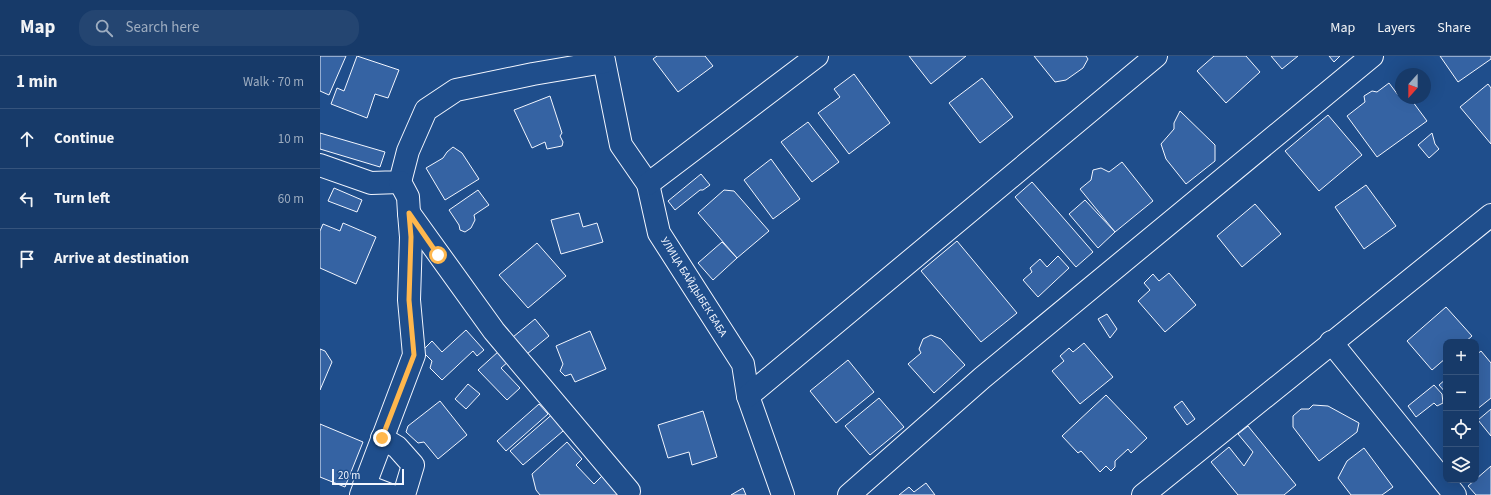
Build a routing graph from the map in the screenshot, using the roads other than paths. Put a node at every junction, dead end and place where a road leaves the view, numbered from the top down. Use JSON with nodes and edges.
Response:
{"nodes":[{"id":1,"x":817,"y":56,"type":"edge"},
{"id":2,"x":1156,"y":56,"type":"edge"},
{"id":3,"x":1372,"y":56,"type":"edge"},
{"id":4,"x":603,"y":59,"type":"edge"},
{"id":5,"x":320,"y":164,"type":"edge"},
{"id":6,"x":400,"y":182,"type":"junction"},
{"id":7,"x":648,"y":184,"type":"junction"},
{"id":8,"x":409,"y":213,"type":"junction"},
{"id":9,"x":1491,"y":215,"type":"edge"},
{"id":10,"x":1331,"y":342,"type":"junction"},
{"id":11,"x":748,"y":396,"type":"junction"},
{"id":12,"x":382,"y":438,"type":"junction"},
{"id":13,"x":362,"y":490,"type":"edge"},
{"id":14,"x":629,"y":491,"type":"dead end"},
{"id":15,"x":1145,"y":494,"type":"edge"},
{"id":16,"x":390,"y":495,"type":"edge"},
{"id":17,"x":404,"y":495,"type":"edge"},
{"id":18,"x":783,"y":495,"type":"edge"},
{"id":19,"x":849,"y":495,"type":"edge"},
{"id":20,"x":1455,"y":495,"type":"edge"}],
"edges":[{"from":1,"to":7,"type":"street"},
{"from":2,"to":11,"type":"street"},
{"from":3,"to":19,"type":"street"},
{"from":4,"to":6,"type":"street"},
{"from":4,"to":7,"type":"street","name":"УЛИЦА БАЙДЫБЕК БАБА"},
{"from":5,"to":6,"type":"street"},
{"from":6,"to":8,"type":"street"},
{"from":7,"to":11,"type":"street","name":"УЛИЦА БАЙДЫБЕК БАБА"},
{"from":8,"to":12,"type":"street"},
{"from":8,"to":14,"type":"street"},
{"from":9,"to":10,"type":"street"},
{"from":10,"to":15,"type":"street"},
{"from":10,"to":20,"type":"street"},
{"from":11,"to":18,"type":"street","name":"УЛИЦА БАЙДЫБЕК БАБА"},
{"from":12,"to":13,"type":"street"},
{"from":12,"to":17,"type":"street"},
{"from":13,"to":16,"type":"street"}]}
